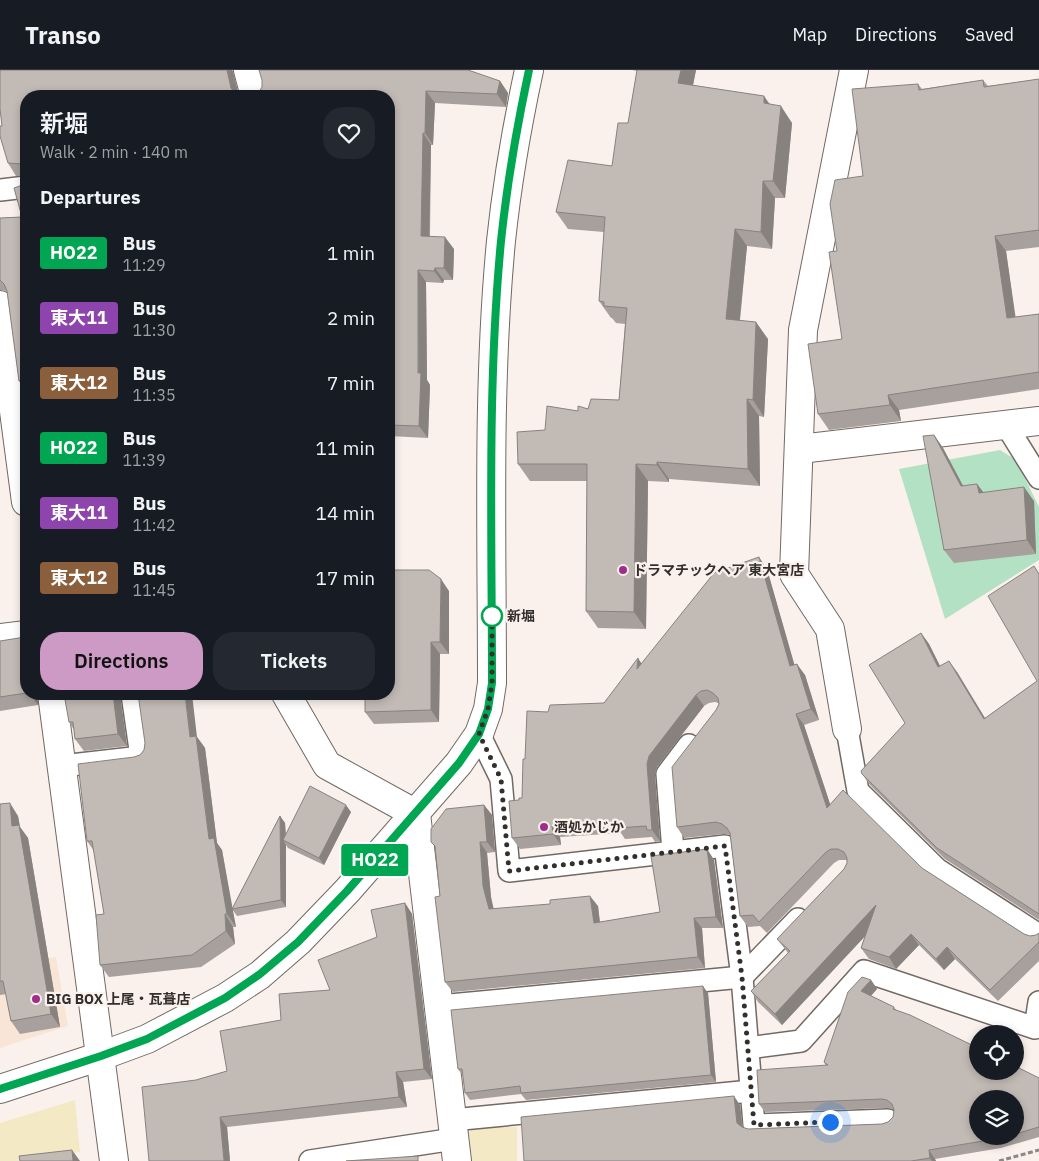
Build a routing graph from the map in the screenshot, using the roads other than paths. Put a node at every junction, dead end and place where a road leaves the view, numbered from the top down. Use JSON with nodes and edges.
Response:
{"nodes":[{"id":1,"x":248,"y":70,"type":"edge"},
{"id":2,"x":529,"y":70,"type":"edge"},
{"id":3,"x":854,"y":70,"type":"edge"},
{"id":4,"x":253,"y":90,"type":"edge"},
{"id":5,"x":20,"y":187,"type":"edge"},
{"id":6,"x":0,"y":190,"type":"edge"},
{"id":7,"x":0,"y":305,"type":"edge"},
{"id":8,"x":1039,"y":421,"type":"edge"},
{"id":9,"x":1006,"y":425,"type":"junction"},
{"id":10,"x":800,"y":448,"type":"junction"},
{"id":11,"x":20,"y":457,"type":"edge"},
{"id":12,"x":1039,"y":478,"type":"edge"},
{"id":13,"x":20,"y":635,"type":"edge"},
{"id":14,"x":0,"y":638,"type":"edge"},
{"id":15,"x":53,"y":700,"type":"edge"},
{"id":16,"x":133,"y":700,"type":"edge"},
{"id":17,"x":289,"y":700,"type":"edge"},
{"id":18,"x":702,"y":729,"type":"edge"},
{"id":19,"x":847,"y":729,"type":"joint"},
{"id":20,"x":479,"y":734,"type":"junction"},
{"id":21,"x":62,"y":766,"type":"junction"},
{"id":22,"x":416,"y":814,"type":"junction"},
{"id":23,"x":673,"y":852,"type":"junction"},
{"id":24,"x":809,"y":907,"type":"edge"},
{"id":25,"x":1039,"y":935,"type":"edge"},
{"id":26,"x":742,"y":977,"type":"junction"},
{"id":27,"x":1039,"y":1002,"type":"edge"},
{"id":28,"x":439,"y":1006,"type":"junction"},
{"id":29,"x":748,"y":1048,"type":"junction"},
{"id":30,"x":101,"y":1056,"type":"junction"},
{"id":31,"x":0,"y":1089,"type":"edge"},
{"id":32,"x":751,"y":1091,"type":"junction"},
{"id":33,"x":888,"y":1120,"type":"edge"},
{"id":34,"x":454,"y":1140,"type":"edge"},
{"id":35,"x":114,"y":1161,"type":"edge"},
{"id":36,"x":310,"y":1161,"type":"edge"}],
"edges":[{"from":1,"to":4,"type":"street"},
{"from":2,"to":20,"type":"street"},
{"from":3,"to":10,"type":"street"},
{"from":5,"to":6,"type":"lane"},
{"from":7,"to":11,"type":"street"},
{"from":8,"to":9,"type":"street"},
{"from":9,"to":10,"type":"street"},
{"from":9,"to":12,"type":"lane"},
{"from":10,"to":19,"type":"street"},
{"from":13,"to":14,"type":"street"},
{"from":15,"to":21,"type":"street"},
{"from":16,"to":21,"type":"lane"},
{"from":17,"to":22,"type":"street"},
{"from":18,"to":23,"type":"lane"},
{"from":19,"to":25,"type":"lane"},
{"from":20,"to":22,"type":"street"},
{"from":20,"to":23,"type":"lane"},
{"from":21,"to":30,"type":"street"},
{"from":22,"to":28,"type":"street"},
{"from":22,"to":30,"type":"street"},
{"from":23,"to":26,"type":"lane"},
{"from":24,"to":26,"type":"lane"},
{"from":26,"to":28,"type":"lane"},
{"from":26,"to":29,"type":"lane"},
{"from":27,"to":29,"type":"lane"},
{"from":28,"to":34,"type":"street"},
{"from":29,"to":32,"type":"lane"},
{"from":30,"to":31,"type":"street"},
{"from":30,"to":35,"type":"street"},
{"from":32,"to":33,"type":"lane"},
{"from":32,"to":34,"type":"lane"},
{"from":34,"to":36,"type":"lane"}]}
